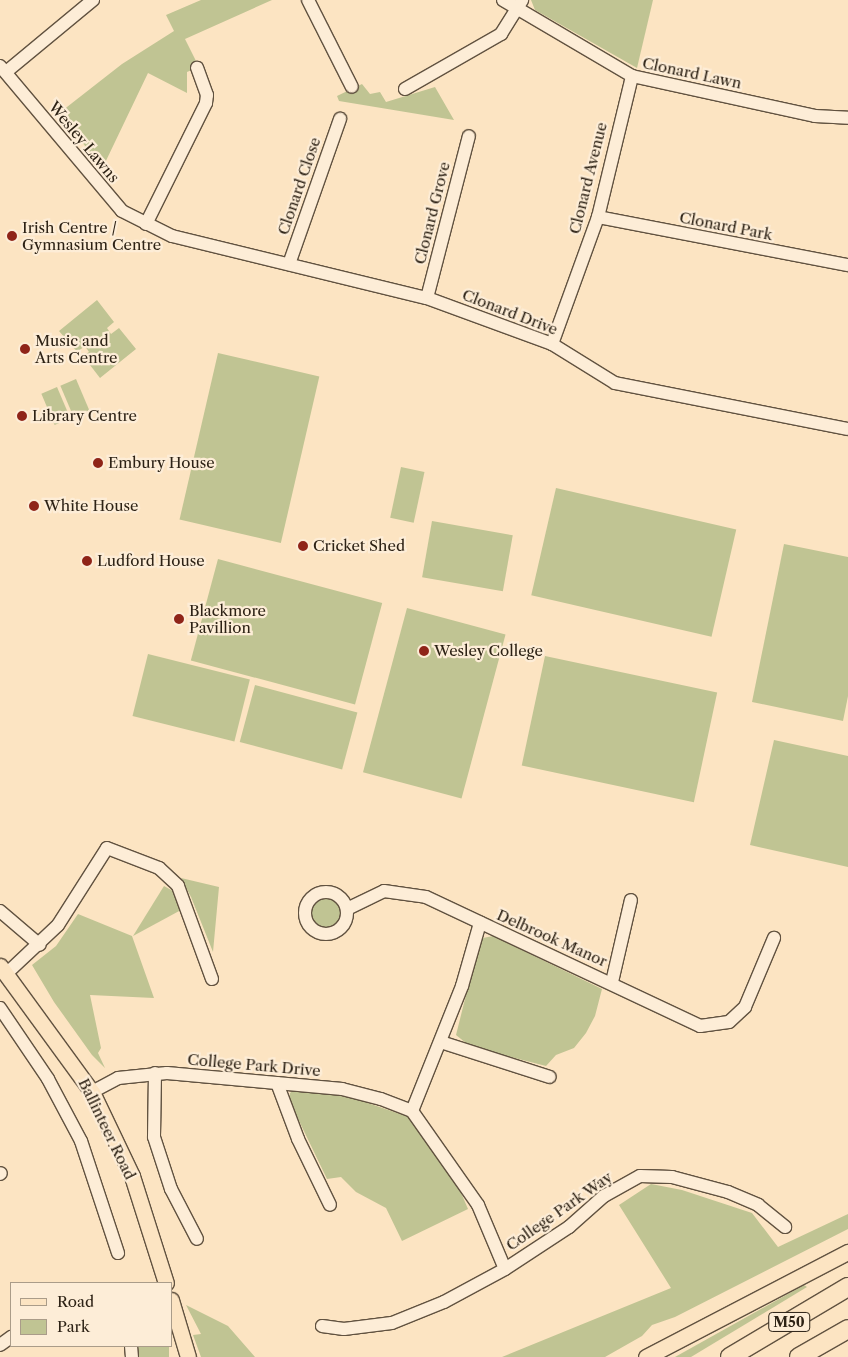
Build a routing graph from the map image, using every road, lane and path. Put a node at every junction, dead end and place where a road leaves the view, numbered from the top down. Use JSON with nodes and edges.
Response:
{"nodes":[{"id":1,"x":93,"y":0,"type":"edge"},
{"id":2,"x":308,"y":0,"type":"edge"},
{"id":3,"x":504,"y":0,"type":"edge"},
{"id":4,"x":519,"y":5,"type":"edge"},
{"id":5,"x":197,"y":68,"type":"dead end"},
{"id":6,"x":3,"y":69,"type":"edge"},
{"id":7,"x":632,"y":76,"type":"junction"},
{"id":8,"x":352,"y":87,"type":"dead end"},
{"id":9,"x":405,"y":89,"type":"dead end"},
{"id":10,"x":848,"y":118,"type":"edge"},
{"id":11,"x":340,"y":119,"type":"dead end"},
{"id":12,"x":469,"y":136,"type":"dead end"},
{"id":13,"x":598,"y":217,"type":"junction"},
{"id":14,"x":146,"y":224,"type":"junction"},
{"id":15,"x":213,"y":248,"type":"joint"},
{"id":16,"x":289,"y":264,"type":"junction"},
{"id":17,"x":848,"y":265,"type":"edge"},
{"id":18,"x":427,"y":298,"type":"junction"},
{"id":19,"x":552,"y":344,"type":"junction"},
{"id":20,"x":848,"y":429,"type":"edge"},
{"id":21,"x":631,"y":900,"type":"dead end"},
{"id":22,"x":347,"y":909,"type":"dead end"},
{"id":23,"x":0,"y":911,"type":"edge"},
{"id":24,"x":480,"y":923,"type":"junction"},
{"id":25,"x":774,"y":938,"type":"dead end"},
{"id":26,"x":40,"y":945,"type":"junction"},
{"id":27,"x":3,"y":970,"type":"edge"},
{"id":28,"x":212,"y":979,"type":"dead end"},
{"id":29,"x":612,"y":982,"type":"junction"},
{"id":30,"x":0,"y":1008,"type":"edge"},
{"id":31,"x":441,"y":1042,"type":"junction"},
{"id":32,"x":155,"y":1073,"type":"junction"},
{"id":33,"x":550,"y":1077,"type":"dead end"},
{"id":34,"x":277,"y":1083,"type":"junction"},
{"id":35,"x":92,"y":1092,"type":"junction"},
{"id":36,"x":412,"y":1111,"type":"junction"},
{"id":37,"x":330,"y":1205,"type":"dead end"},
{"id":38,"x":786,"y":1227,"type":"dead end"},
{"id":39,"x":197,"y":1239,"type":"dead end"},
{"id":40,"x":848,"y":1252,"type":"edge"},
{"id":41,"x":118,"y":1253,"type":"dead end"},
{"id":42,"x":505,"y":1269,"type":"junction"},
{"id":43,"x":163,"y":1282,"type":"edge"},
{"id":44,"x":848,"y":1287,"type":"edge"},
{"id":45,"x":172,"y":1303,"type":"edge"},
{"id":46,"x":322,"y":1326,"type":"dead end"},
{"id":47,"x":848,"y":1329,"type":"edge"},
{"id":48,"x":188,"y":1357,"type":"edge"},
{"id":49,"x":646,"y":1357,"type":"edge"},
{"id":50,"x":730,"y":1357,"type":"edge"},
{"id":51,"x":799,"y":1357,"type":"edge"}],
"edges":[{"from":1,"to":6,"type":"street","name":"Wesley Lawns"},
{"from":2,"to":8,"type":"street"},
{"from":3,"to":4,"type":"street","name":"Clonard Lawn"},
{"from":4,"to":7,"type":"street","name":"Clonard Lawn"},
{"from":4,"to":9,"type":"street"},
{"from":5,"to":14,"type":"street"},
{"from":6,"to":14,"type":"street","name":"Wesley Lawns"},
{"from":7,"to":10,"type":"street","name":"Clonard Lawn"},
{"from":7,"to":13,"type":"street","name":"Clonard Avenue"},
{"from":11,"to":16,"type":"street","name":"Clonard Close"},
{"from":12,"to":18,"type":"street","name":"Clonard Grove"},
{"from":13,"to":17,"type":"street","name":"Clonard Park"},
{"from":13,"to":19,"type":"street","name":"Clonard Avenue"},
{"from":14,"to":15,"type":"street","name":"Wesley Lawns"},
{"from":15,"to":16,"type":"street","name":"Clonard Drive"},
{"from":16,"to":18,"type":"street","name":"Clonard Drive"},
{"from":18,"to":19,"type":"street","name":"Clonard Drive"},
{"from":19,"to":20,"type":"street","name":"Clonard Drive"},
{"from":21,"to":29,"type":"street","name":"Delbrook Manor"},
{"from":22,"to":24,"type":"street","name":"Delbrook Manor"},
{"from":23,"to":26,"type":"street"},
{"from":24,"to":29,"type":"street","name":"Delbrook Manor"},
{"from":24,"to":31,"type":"street","name":"Delbrook Manor"},
{"from":25,"to":29,"type":"street","name":"Delbrook Manor"},
{"from":26,"to":27,"type":"street"},
{"from":26,"to":28,"type":"street"},
{"from":27,"to":35,"type":"main road","name":"Ballinteer Road"},
{"from":30,"to":41,"type":"street","name":"Ballinteer Road"},
{"from":31,"to":33,"type":"street"},
{"from":31,"to":36,"type":"street"},
{"from":32,"to":34,"type":"street","name":"College Park Drive"},
{"from":32,"to":35,"type":"street","name":"College Park Drive"},
{"from":32,"to":39,"type":"street"},
{"from":34,"to":36,"type":"street","name":"College Park Drive"},
{"from":34,"to":37,"type":"street"},
{"from":35,"to":43,"type":"main road","name":"Ballinteer Road"},
{"from":36,"to":42,"type":"street"},
{"from":38,"to":42,"type":"street","name":"College Park Way"},
{"from":40,"to":49,"type":"main road"},
{"from":42,"to":46,"type":"street","name":"College Park Way"},
{"from":44,"to":50,"type":"highway","number":"M50"},
{"from":45,"to":48,"type":"main road"},
{"from":47,"to":51,"type":"highway","number":"M50"}]}
